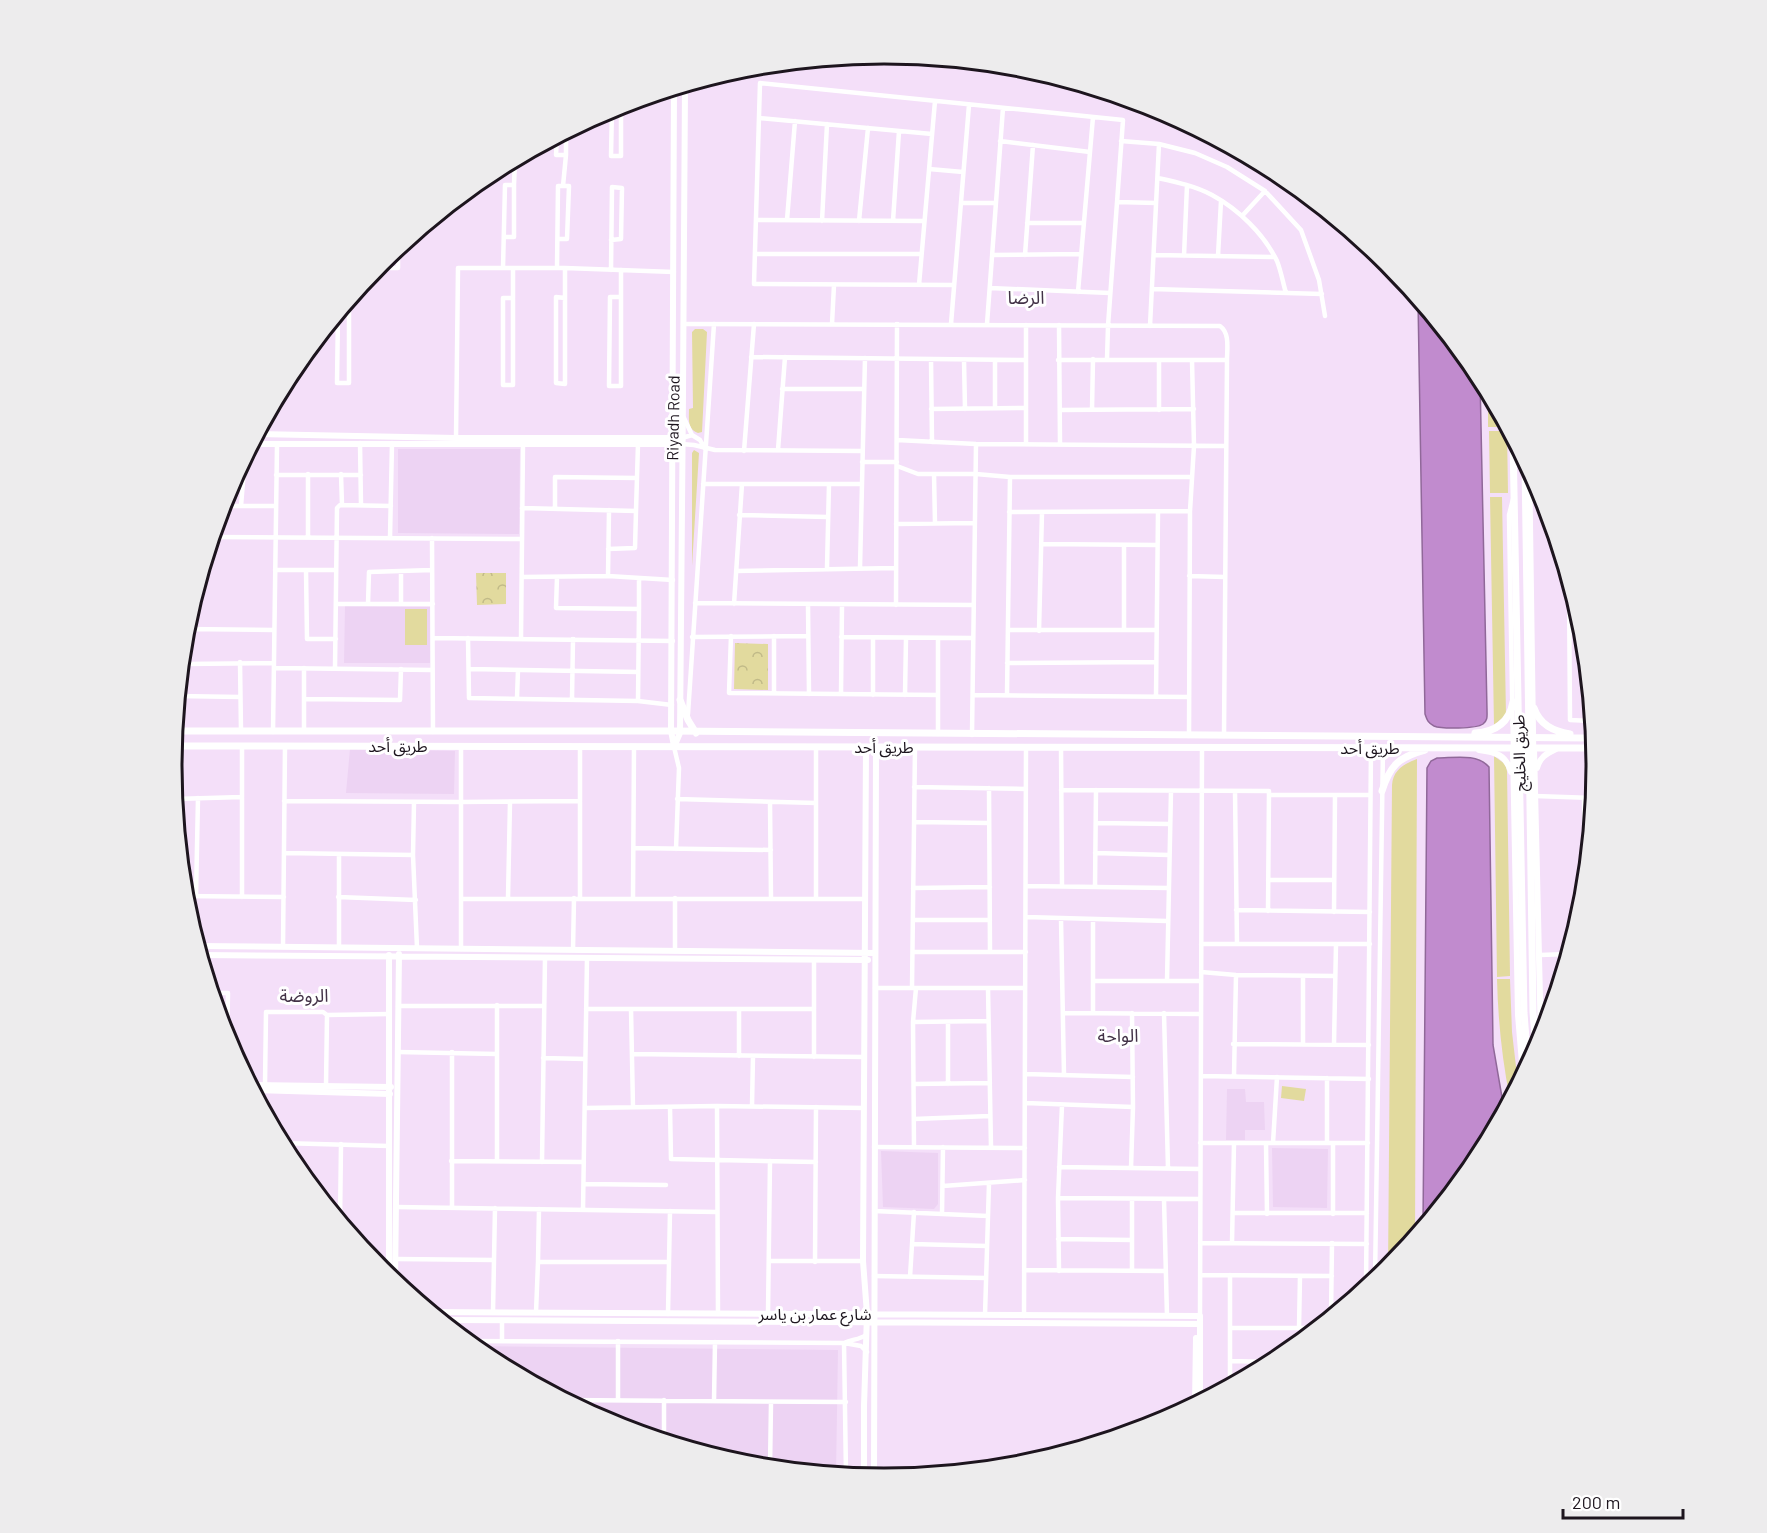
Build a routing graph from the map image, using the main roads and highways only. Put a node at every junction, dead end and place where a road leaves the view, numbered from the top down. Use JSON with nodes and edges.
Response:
{"nodes":[{"id":1,"x":1513,"y":457,"type":"edge"},
{"id":2,"x":1525,"y":483,"type":"edge"},
{"id":3,"x":680,"y":700,"type":"road end"},
{"id":4,"x":1513,"y":702,"type":"road end"},
{"id":5,"x":1534,"y":711,"type":"road end"},
{"id":6,"x":183,"y":731,"type":"edge"},
{"id":7,"x":696,"y":733,"type":"junction"},
{"id":8,"x":1462,"y":737,"type":"junction"},
{"id":9,"x":1581,"y":738,"type":"junction"},
{"id":10,"x":1585,"y":738,"type":"edge"},
{"id":11,"x":182,"y":746,"type":"edge"},
{"id":12,"x":1435,"y":748,"type":"junction"},
{"id":13,"x":1585,"y":748,"type":"edge"},
{"id":14,"x":1382,"y":791,"type":"road end"},
{"id":15,"x":1536,"y":1024,"type":"edge"},
{"id":16,"x":1527,"y":1046,"type":"edge"}],
"edges":[{"from":1,"to":16,"type":"main road","name":"طريق الخليج"},
{"from":2,"to":15,"type":"main road","name":"طريق الخليج"},
{"from":3,"to":7,"type":"main road"},
{"from":4,"to":8,"type":"main road"},
{"from":5,"to":9,"type":"main road"},
{"from":6,"to":7,"type":"main road","name":"طريق أحد"},
{"from":7,"to":8,"type":"main road","name":"طريق أحد"},
{"from":8,"to":9,"type":"main road","name":"طريق أحد"},
{"from":9,"to":10,"type":"main road","name":"طريق أحد"},
{"from":11,"to":12,"type":"main road","name":"طريق أحد"},
{"from":12,"to":13,"type":"main road","name":"طريق أحد"},
{"from":12,"to":14,"type":"main road"}]}
